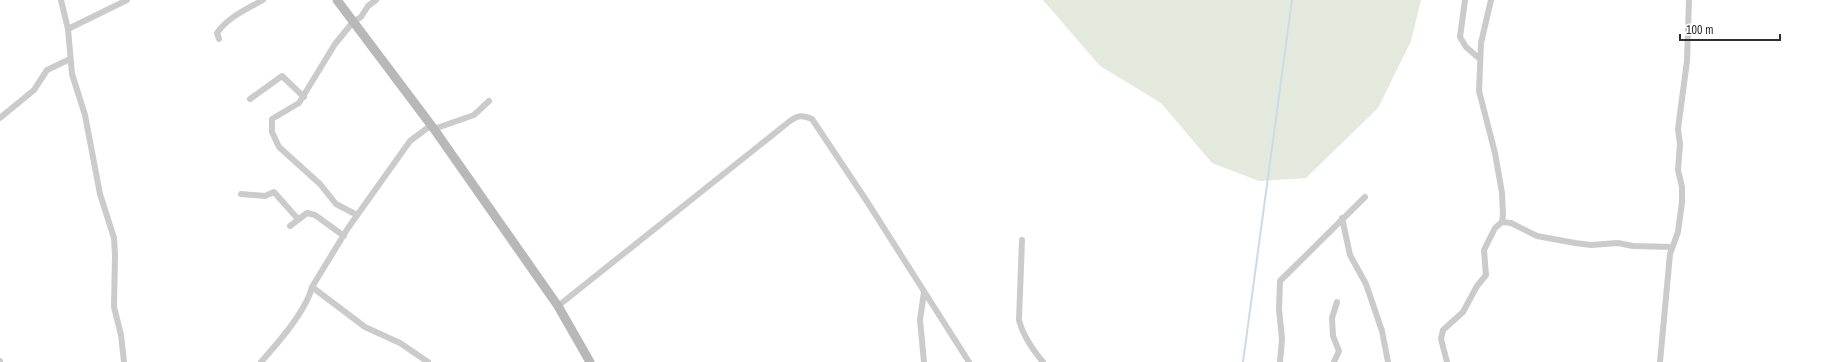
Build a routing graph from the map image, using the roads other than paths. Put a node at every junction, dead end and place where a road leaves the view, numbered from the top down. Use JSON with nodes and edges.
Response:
{"nodes":[{"id":1,"x":61,"y":0,"type":"edge"},
{"id":2,"x":127,"y":0,"type":"edge"},
{"id":3,"x":263,"y":0,"type":"edge"},
{"id":4,"x":337,"y":0,"type":"edge"},
{"id":5,"x":376,"y":0,"type":"edge"},
{"id":6,"x":1465,"y":0,"type":"edge"},
{"id":7,"x":1491,"y":0,"type":"edge"},
{"id":8,"x":1689,"y":0,"type":"edge"},
{"id":9,"x":353,"y":22,"type":"junction"},
{"id":10,"x":68,"y":29,"type":"junction"},
{"id":11,"x":218,"y":39,"type":"dead end"},
{"id":12,"x":70,"y":59,"type":"junction"},
{"id":13,"x":1480,"y":59,"type":"junction"},
{"id":14,"x":304,"y":97,"type":"junction"},
{"id":15,"x":250,"y":98,"type":"dead end"},
{"id":16,"x":489,"y":101,"type":"dead end"},
{"id":17,"x":0,"y":118,"type":"edge"},
{"id":18,"x":432,"y":128,"type":"junction"},
{"id":19,"x":241,"y":194,"type":"dead end"},
{"id":20,"x":1366,"y":196,"type":"dead end"},
{"id":21,"x":357,"y":215,"type":"junction"},
{"id":22,"x":1342,"y":218,"type":"junction"},
{"id":23,"x":298,"y":219,"type":"junction"},
{"id":24,"x":1502,"y":222,"type":"junction"},
{"id":25,"x":290,"y":226,"type":"dead end"},
{"id":26,"x":344,"y":236,"type":"junction"},
{"id":27,"x":1022,"y":240,"type":"dead end"},
{"id":28,"x":1672,"y":247,"type":"junction"},
{"id":29,"x":312,"y":287,"type":"junction"},
{"id":30,"x":924,"y":292,"type":"junction"},
{"id":31,"x":1337,"y":302,"type":"dead end"},
{"id":32,"x":558,"y":306,"type":"junction"},
{"id":33,"x":124,"y":362,"type":"edge"},
{"id":34,"x":261,"y":362,"type":"edge"},
{"id":35,"x":428,"y":362,"type":"edge"},
{"id":36,"x":590,"y":362,"type":"edge"},
{"id":37,"x":924,"y":362,"type":"edge"},
{"id":38,"x":969,"y":362,"type":"edge"},
{"id":39,"x":1042,"y":362,"type":"edge"},
{"id":40,"x":1280,"y":362,"type":"edge"},
{"id":41,"x":1334,"y":362,"type":"edge"},
{"id":42,"x":1388,"y":362,"type":"edge"},
{"id":43,"x":1447,"y":362,"type":"edge"},
{"id":44,"x":1660,"y":362,"type":"edge"}],
"edges":[{"from":1,"to":10,"type":"street"},
{"from":2,"to":10,"type":"street"},
{"from":3,"to":11,"type":"street"},
{"from":4,"to":9,"type":"street"},
{"from":5,"to":9,"type":"street"},
{"from":6,"to":13,"type":"street"},
{"from":7,"to":13,"type":"street"},
{"from":8,"to":28,"type":"street"},
{"from":9,"to":14,"type":"street"},
{"from":9,"to":18,"type":"street"},
{"from":10,"to":12,"type":"street"},
{"from":12,"to":17,"type":"street"},
{"from":12,"to":33,"type":"street"},
{"from":13,"to":24,"type":"street"},
{"from":14,"to":15,"type":"street"},
{"from":14,"to":21,"type":"street"},
{"from":16,"to":18,"type":"street"},
{"from":18,"to":21,"type":"street"},
{"from":18,"to":32,"type":"street"},
{"from":19,"to":23,"type":"street"},
{"from":20,"to":22,"type":"street"},
{"from":21,"to":26,"type":"street"},
{"from":22,"to":40,"type":"street"},
{"from":22,"to":42,"type":"street"},
{"from":23,"to":25,"type":"street"},
{"from":23,"to":26,"type":"street"},
{"from":24,"to":28,"type":"street"},
{"from":24,"to":43,"type":"street"},
{"from":26,"to":29,"type":"street"},
{"from":27,"to":39,"type":"street"},
{"from":28,"to":44,"type":"street"},
{"from":29,"to":34,"type":"street"},
{"from":29,"to":35,"type":"street"},
{"from":30,"to":32,"type":"street"},
{"from":30,"to":37,"type":"street"},
{"from":30,"to":38,"type":"street"},
{"from":31,"to":41,"type":"street"},
{"from":32,"to":36,"type":"street"}]}
